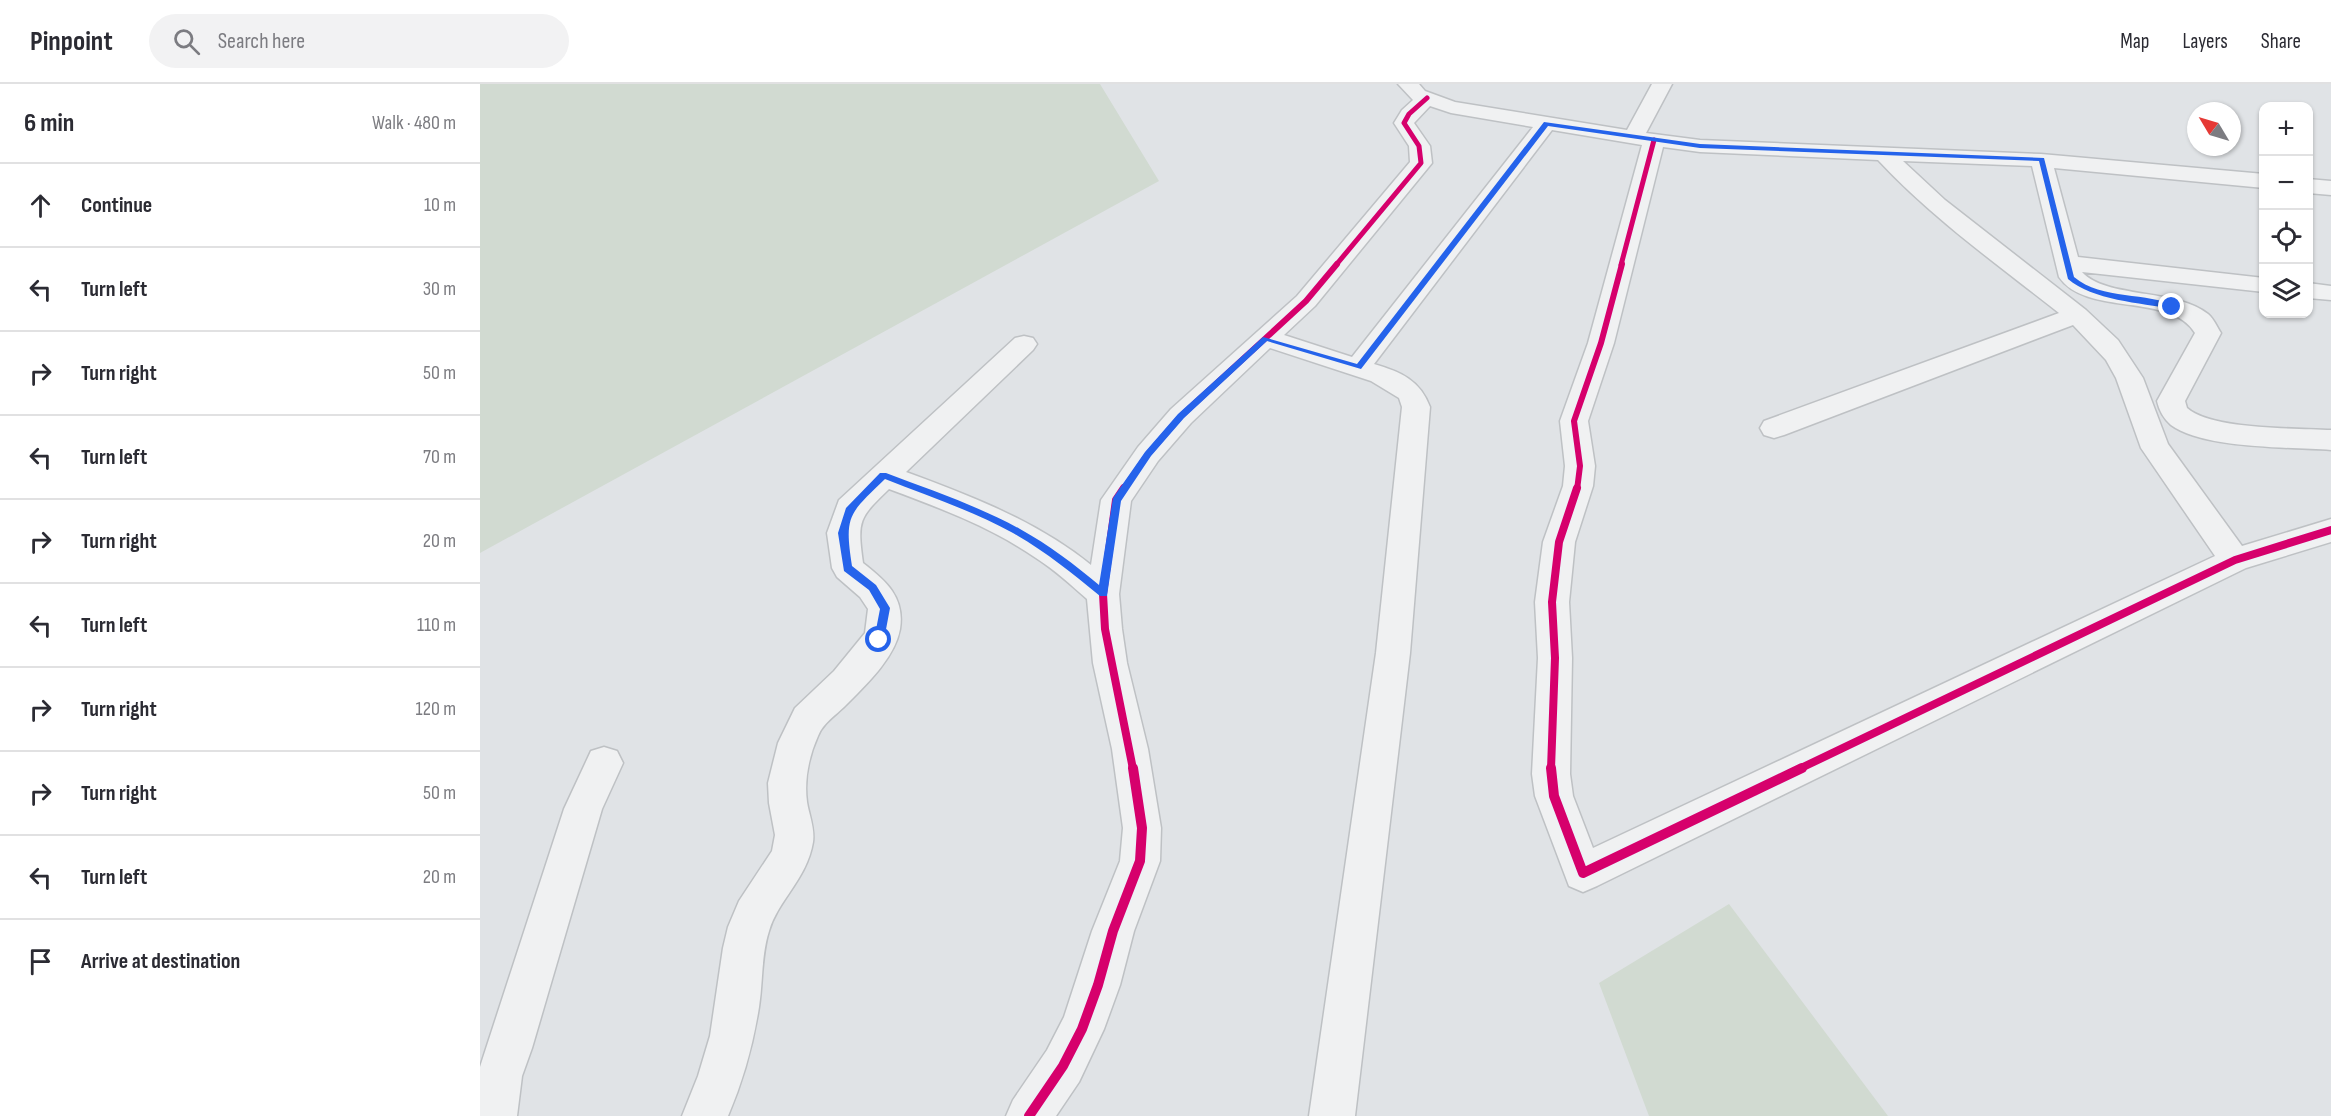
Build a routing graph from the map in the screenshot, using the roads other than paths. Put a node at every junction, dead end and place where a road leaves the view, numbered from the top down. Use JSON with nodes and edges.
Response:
{"nodes":[{"id":1,"x":1662,"y":84,"type":"edge"},
{"id":2,"x":1418,"y":91,"type":"edge"},
{"id":3,"x":1546,"y":124,"type":"junction"},
{"id":4,"x":1644,"y":139,"type":"junction"},
{"id":5,"x":1883,"y":152,"type":"junction"},
{"id":6,"x":2041,"y":160,"type":"junction"},
{"id":7,"x":2259,"y":181,"type":"edge"},
{"id":8,"x":2313,"y":186,"type":"edge"},
{"id":9,"x":2331,"y":188,"type":"edge"},
{"id":10,"x":2068,"y":263,"type":"junction"},
{"id":11,"x":2259,"y":284,"type":"edge"},
{"id":12,"x":2313,"y":291,"type":"edge"},
{"id":13,"x":2331,"y":293,"type":"edge"},
{"id":14,"x":2077,"y":315,"type":"junction"},
{"id":15,"x":1265,"y":338,"type":"junction"},
{"id":16,"x":1024,"y":344,"type":"dead end"},
{"id":17,"x":1358,"y":367,"type":"junction"},
{"id":18,"x":1774,"y":429,"type":"dead end"},
{"id":19,"x":2331,"y":440,"type":"edge"},
{"id":20,"x":883,"y":475,"type":"junction"},
{"id":21,"x":2331,"y":530,"type":"edge"},
{"id":22,"x":2235,"y":560,"type":"junction"},
{"id":23,"x":1103,"y":594,"type":"junction"},
{"id":24,"x":604,"y":763,"type":"dead end"},
{"id":25,"x":494,"y":1116,"type":"edge"},
{"id":26,"x":705,"y":1116,"type":"edge"},
{"id":27,"x":1029,"y":1116,"type":"edge"},
{"id":28,"x":1332,"y":1116,"type":"edge"}],
"edges":[{"from":1,"to":4,"type":"street"},
{"from":2,"to":3,"type":"street"},
{"from":2,"to":15,"type":"street"},
{"from":3,"to":4,"type":"street"},
{"from":3,"to":17,"type":"street"},
{"from":4,"to":5,"type":"street"},
{"from":4,"to":22,"type":"street"},
{"from":5,"to":6,"type":"street"},
{"from":5,"to":14,"type":"street"},
{"from":6,"to":7,"type":"street"},
{"from":6,"to":10,"type":"street"},
{"from":8,"to":9,"type":"street"},
{"from":10,"to":11,"type":"street"},
{"from":10,"to":19,"type":"street"},
{"from":12,"to":13,"type":"street"},
{"from":14,"to":18,"type":"street"},
{"from":14,"to":22,"type":"street"},
{"from":15,"to":17,"type":"street"},
{"from":15,"to":23,"type":"street"},
{"from":16,"to":20,"type":"street"},
{"from":17,"to":28,"type":"street"},
{"from":20,"to":23,"type":"street"},
{"from":20,"to":26,"type":"street"},
{"from":21,"to":22,"type":"street"},
{"from":23,"to":27,"type":"street"},
{"from":24,"to":25,"type":"street"}]}
